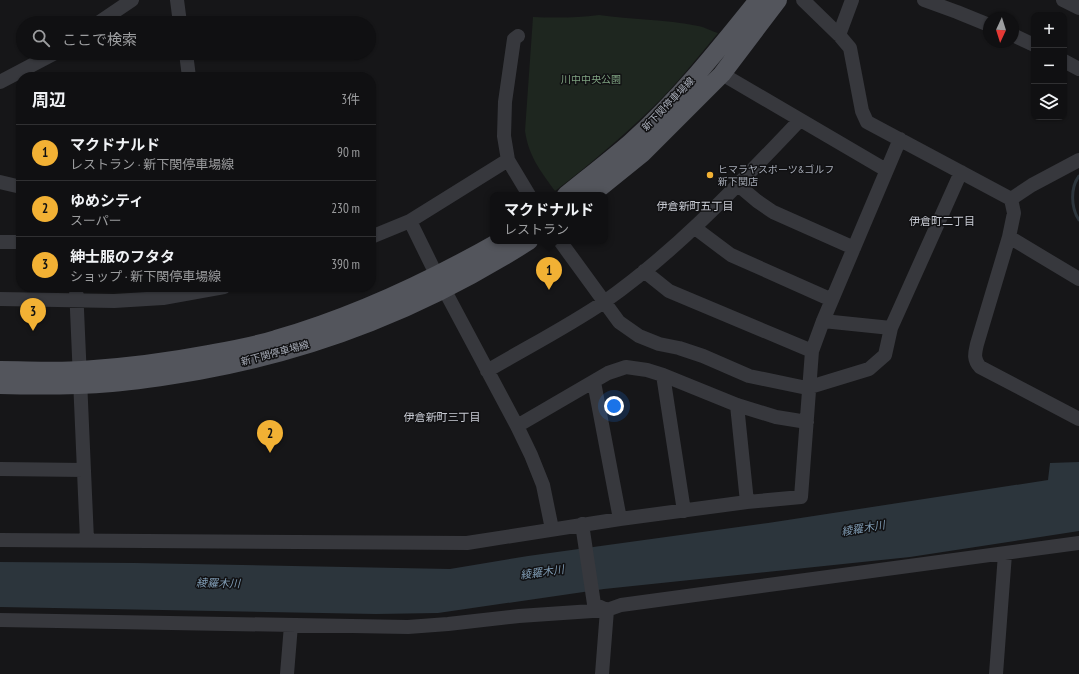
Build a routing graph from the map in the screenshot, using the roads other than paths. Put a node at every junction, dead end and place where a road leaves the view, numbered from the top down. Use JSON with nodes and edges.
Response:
{"nodes":[{"id":1,"x":132,"y":0,"type":"edge"},
{"id":2,"x":177,"y":0,"type":"edge"},
{"id":3,"x":758,"y":0,"type":"edge"},
{"id":4,"x":778,"y":0,"type":"edge"},
{"id":5,"x":803,"y":0,"type":"edge"},
{"id":6,"x":852,"y":0,"type":"edge"},
{"id":7,"x":924,"y":0,"type":"edge"},
{"id":8,"x":1063,"y":0,"type":"edge"},
{"id":9,"x":1079,"y":8,"type":"edge"},
{"id":10,"x":108,"y":16,"type":"edge"},
{"id":11,"x":179,"y":16,"type":"edge"},
{"id":12,"x":983,"y":23,"type":"edge"},
{"id":13,"x":839,"y":35,"type":"junction"},
{"id":14,"x":518,"y":36,"type":"dead end"},
{"id":15,"x":1019,"y":38,"type":"edge"},
{"id":16,"x":1031,"y":44,"type":"edge"},
{"id":17,"x":42,"y":60,"type":"edge"},
{"id":18,"x":187,"y":60,"type":"edge"},
{"id":19,"x":1067,"y":63,"type":"edge"},
{"id":20,"x":1079,"y":69,"type":"edge"},
{"id":21,"x":19,"y":72,"type":"edge"},
{"id":22,"x":188,"y":72,"type":"edge"},
{"id":23,"x":16,"y":74,"type":"edge"},
{"id":24,"x":722,"y":74,"type":"junction"},
{"id":25,"x":0,"y":82,"type":"edge"},
{"id":26,"x":800,"y":120,"type":"junction"},
{"id":27,"x":900,"y":139,"type":"junction"},
{"id":28,"x":508,"y":160,"type":"junction"},
{"id":29,"x":1079,"y":160,"type":"edge"},
{"id":30,"x":886,"y":170,"type":"junction"},
{"id":31,"x":961,"y":172,"type":"junction"},
{"id":32,"x":0,"y":182,"type":"edge"},
{"id":33,"x":738,"y":185,"type":"junction"},
{"id":34,"x":16,"y":186,"type":"edge"},
{"id":35,"x":527,"y":192,"type":"edge"},
{"id":36,"x":570,"y":192,"type":"edge"},
{"id":37,"x":595,"y":192,"type":"edge"},
{"id":38,"x":1011,"y":198,"type":"junction"},
{"id":39,"x":410,"y":221,"type":"junction"},
{"id":40,"x":695,"y":228,"type":"junction"},
{"id":41,"x":376,"y":235,"type":"edge"},
{"id":42,"x":1009,"y":237,"type":"junction"},
{"id":43,"x":0,"y":242,"type":"edge"},
{"id":44,"x":16,"y":242,"type":"edge"},
{"id":45,"x":496,"y":244,"type":"edge"},
{"id":46,"x":524,"y":244,"type":"edge"},
{"id":47,"x":562,"y":244,"type":"edge"},
{"id":48,"x":854,"y":248,"type":"junction"},
{"id":49,"x":644,"y":271,"type":"junction"},
{"id":50,"x":1079,"y":279,"type":"edge"},
{"id":51,"x":441,"y":283,"type":"junction"},
{"id":52,"x":196,"y":292,"type":"edge"},
{"id":53,"x":77,"y":294,"type":"edge"},
{"id":54,"x":0,"y":299,"type":"edge"},
{"id":55,"x":832,"y":300,"type":"junction"},
{"id":56,"x":604,"y":302,"type":"junction"},
{"id":57,"x":823,"y":321,"type":"junction"},
{"id":58,"x":891,"y":328,"type":"junction"},
{"id":59,"x":812,"y":352,"type":"junction"},
{"id":60,"x":0,"y":370,"type":"edge"},
{"id":61,"x":487,"y":371,"type":"junction"},
{"id":62,"x":663,"y":375,"type":"junction"},
{"id":63,"x":80,"y":377,"type":"junction"},
{"id":64,"x":594,"y":382,"type":"junction"},
{"id":65,"x":0,"y":385,"type":"edge"},
{"id":66,"x":810,"y":387,"type":"junction"},
{"id":67,"x":737,"y":405,"type":"junction"},
{"id":68,"x":1079,"y":419,"type":"edge"},
{"id":69,"x":808,"y":422,"type":"junction"},
{"id":70,"x":517,"y":426,"type":"junction"},
{"id":71,"x":0,"y":469,"type":"edge"},
{"id":72,"x":84,"y":470,"type":"junction"},
{"id":73,"x":747,"y":502,"type":"junction"},
{"id":74,"x":684,"y":511,"type":"junction"},
{"id":75,"x":620,"y":519,"type":"junction"},
{"id":76,"x":582,"y":524,"type":"junction"},
{"id":77,"x":552,"y":529,"type":"junction"},
{"id":78,"x":0,"y":540,"type":"edge"},
{"id":79,"x":87,"y":540,"type":"junction"},
{"id":80,"x":1079,"y":543,"type":"edge"},
{"id":81,"x":1005,"y":554,"type":"junction"},
{"id":82,"x":607,"y":610,"type":"junction"},
{"id":83,"x":0,"y":620,"type":"edge"},
{"id":84,"x":291,"y":625,"type":"junction"},
{"id":85,"x":287,"y":674,"type":"edge"},
{"id":86,"x":602,"y":674,"type":"edge"},
{"id":87,"x":996,"y":674,"type":"edge"}],
"edges":[{"from":1,"to":10,"type":"street"},
{"from":2,"to":11,"type":"street"},
{"from":3,"to":36,"type":"main road","name":"新下関停車場線"},
{"from":4,"to":24,"type":"main road","name":"新下関停車場線"},
{"from":5,"to":13,"type":"street"},
{"from":6,"to":13,"type":"street"},
{"from":7,"to":12,"type":"street"},
{"from":8,"to":9,"type":"street"},
{"from":13,"to":27,"type":"street"},
{"from":14,"to":28,"type":"street"},
{"from":15,"to":16,"type":"street"},
{"from":17,"to":21,"type":"street"},
{"from":18,"to":22,"type":"street"},
{"from":19,"to":20,"type":"street"},
{"from":23,"to":25,"type":"street"},
{"from":24,"to":26,"type":"street"},
{"from":24,"to":37,"type":"main road","name":"新下関停車場線"},
{"from":26,"to":30,"type":"street"},
{"from":26,"to":33,"type":"street"},
{"from":27,"to":30,"type":"street"},
{"from":27,"to":31,"type":"street"},
{"from":28,"to":35,"type":"street"},
{"from":28,"to":39,"type":"street"},
{"from":29,"to":38,"type":"street"},
{"from":30,"to":48,"type":"street"},
{"from":31,"to":38,"type":"street"},
{"from":31,"to":58,"type":"street"},
{"from":32,"to":34,"type":"street"},
{"from":33,"to":40,"type":"street"},
{"from":33,"to":48,"type":"street"},
{"from":38,"to":42,"type":"street"},
{"from":39,"to":41,"type":"street"},
{"from":39,"to":51,"type":"street"},
{"from":40,"to":49,"type":"street"},
{"from":40,"to":55,"type":"street"},
{"from":42,"to":50,"type":"street"},
{"from":42,"to":68,"type":"street"},
{"from":43,"to":44,"type":"street"},
{"from":45,"to":51,"type":"main road","name":"新下関停車場線"},
{"from":46,"to":51,"type":"main road","name":"新下関停車場線"},
{"from":47,"to":56,"type":"street"},
{"from":48,"to":55,"type":"street"},
{"from":49,"to":56,"type":"street"},
{"from":49,"to":59,"type":"street"},
{"from":51,"to":61,"type":"street"},
{"from":51,"to":63,"type":"main road","name":"新下関停車場線"},
{"from":52,"to":53,"type":"street"},
{"from":53,"to":54,"type":"street"},
{"from":53,"to":63,"type":"street"},
{"from":55,"to":57,"type":"street"},
{"from":56,"to":61,"type":"street"},
{"from":56,"to":66,"type":"street"},
{"from":57,"to":58,"type":"street"},
{"from":57,"to":59,"type":"street"},
{"from":58,"to":66,"type":"street"},
{"from":59,"to":66,"type":"street"},
{"from":60,"to":63,"type":"main road","name":"新下関停車場線"},
{"from":61,"to":70,"type":"street"},
{"from":62,"to":64,"type":"street"},
{"from":62,"to":67,"type":"street"},
{"from":62,"to":74,"type":"street"},
{"from":63,"to":65,"type":"main road","name":"新下関停車場線"},
{"from":63,"to":72,"type":"street"},
{"from":64,"to":70,"type":"street"},
{"from":64,"to":75,"type":"street"},
{"from":66,"to":69,"type":"street"},
{"from":67,"to":69,"type":"street"},
{"from":67,"to":73,"type":"street"},
{"from":69,"to":73,"type":"street"},
{"from":70,"to":77,"type":"street"},
{"from":71,"to":72,"type":"street"},
{"from":72,"to":79,"type":"street"},
{"from":73,"to":74,"type":"street"},
{"from":74,"to":75,"type":"street"},
{"from":75,"to":76,"type":"street"},
{"from":76,"to":77,"type":"street"},
{"from":76,"to":82,"type":"street"},
{"from":77,"to":79,"type":"street"},
{"from":78,"to":79,"type":"street"},
{"from":80,"to":81,"type":"street"},
{"from":81,"to":82,"type":"street"},
{"from":81,"to":87,"type":"street"},
{"from":82,"to":84,"type":"street"},
{"from":82,"to":86,"type":"street"},
{"from":83,"to":84,"type":"street"},
{"from":84,"to":85,"type":"street"}]}
